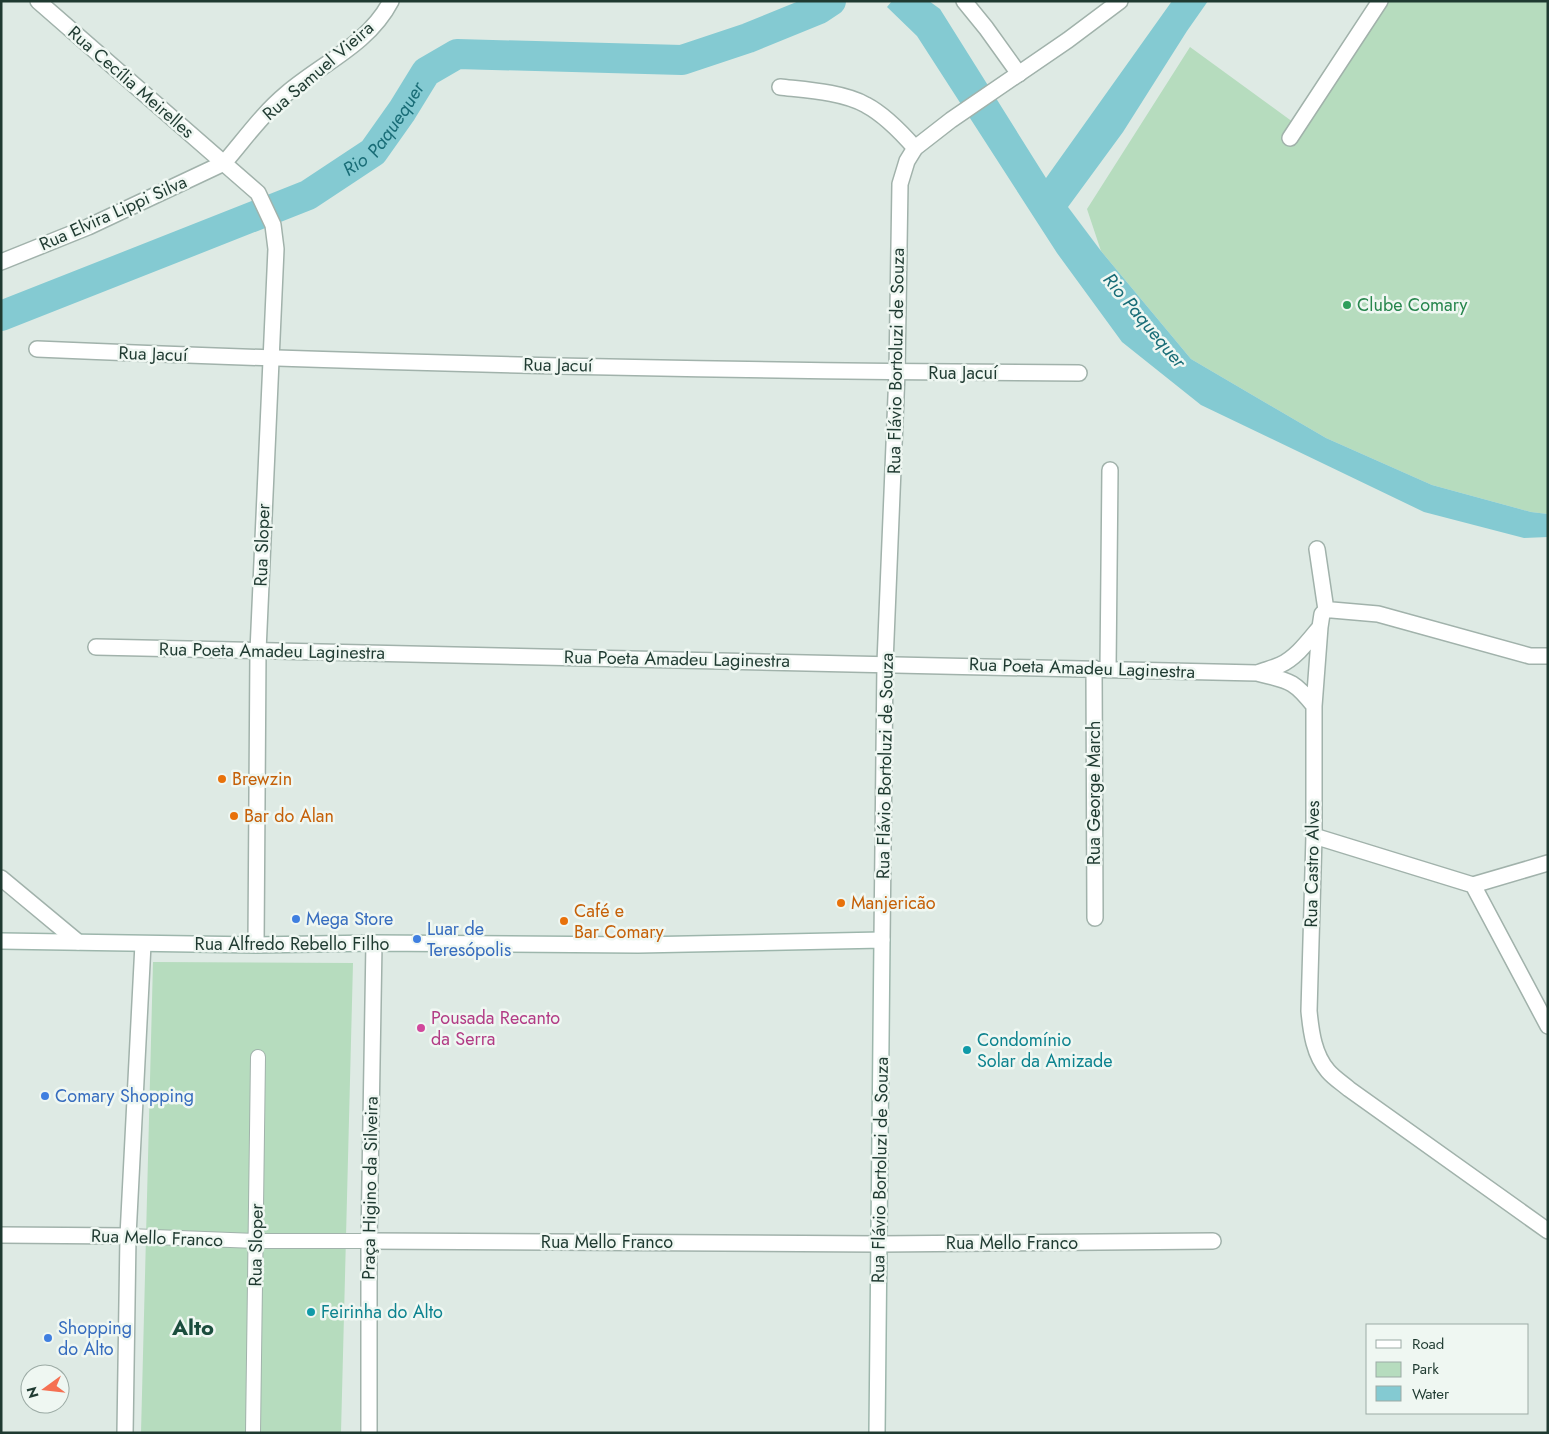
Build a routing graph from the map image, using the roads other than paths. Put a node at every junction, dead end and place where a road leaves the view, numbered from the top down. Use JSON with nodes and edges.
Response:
{"nodes":[{"id":1,"x":38,"y":1,"type":"edge"},
{"id":2,"x":391,"y":1,"type":"edge"},
{"id":3,"x":964,"y":1,"type":"edge"},
{"id":4,"x":1120,"y":1,"type":"edge"},
{"id":5,"x":1380,"y":1,"type":"edge"},
{"id":6,"x":1019,"y":74,"type":"junction"},
{"id":7,"x":780,"y":87,"type":"dead end"},
{"id":8,"x":1290,"y":138,"type":"dead end"},
{"id":9,"x":916,"y":148,"type":"junction"},
{"id":10,"x":224,"y":163,"type":"junction"},
{"id":11,"x":1,"y":262,"type":"edge"},
{"id":12,"x":37,"y":349,"type":"dead end"},
{"id":13,"x":270,"y":359,"type":"junction"},
{"id":14,"x":897,"y":372,"type":"junction"},
{"id":15,"x":1079,"y":373,"type":"dead end"},
{"id":16,"x":1110,"y":470,"type":"dead end"},
{"id":17,"x":1317,"y":549,"type":"dead end"},
{"id":18,"x":1326,"y":610,"type":"junction"},
{"id":19,"x":1320,"y":627,"type":"junction"},
{"id":20,"x":96,"y":647,"type":"dead end"},
{"id":21,"x":258,"y":651,"type":"junction"},
{"id":22,"x":1548,"y":656,"type":"edge"},
{"id":23,"x":886,"y":663,"type":"junction"},
{"id":24,"x":1101,"y":668,"type":"junction"},
{"id":25,"x":1257,"y":673,"type":"junction"},
{"id":26,"x":1314,"y":706,"type":"junction"},
{"id":27,"x":1314,"y":836,"type":"junction"},
{"id":28,"x":1548,"y":863,"type":"edge"},
{"id":29,"x":1,"y":878,"type":"edge"},
{"id":30,"x":1473,"y":886,"type":"junction"},
{"id":31,"x":1094,"y":918,"type":"dead end"},
{"id":32,"x":882,"y":940,"type":"junction"},
{"id":33,"x":1,"y":941,"type":"edge"},
{"id":34,"x":78,"y":942,"type":"junction"},
{"id":35,"x":374,"y":943,"type":"junction"},
{"id":36,"x":143,"y":944,"type":"junction"},
{"id":37,"x":256,"y":945,"type":"junction"},
{"id":38,"x":1548,"y":1026,"type":"edge"},
{"id":39,"x":258,"y":1057,"type":"dead end"},
{"id":40,"x":1548,"y":1231,"type":"edge"},
{"id":41,"x":1,"y":1235,"type":"edge"},
{"id":42,"x":128,"y":1236,"type":"junction"},
{"id":43,"x":256,"y":1240,"type":"junction"},
{"id":44,"x":369,"y":1240,"type":"junction"},
{"id":45,"x":1212,"y":1242,"type":"dead end"},
{"id":46,"x":879,"y":1244,"type":"junction"},
{"id":47,"x":125,"y":1433,"type":"edge"},
{"id":48,"x":253,"y":1433,"type":"edge"},
{"id":49,"x":369,"y":1433,"type":"edge"},
{"id":50,"x":877,"y":1433,"type":"edge"}],
"edges":[{"from":1,"to":10,"type":"street","name":"Rua Cecília Meirelles"},
{"from":2,"to":10,"type":"street","name":"Rua Samuel Vieira"},
{"from":3,"to":6,"type":"street"},
{"from":4,"to":6,"type":"street","name":"Rua Flávio Bortoluzi de Souza"},
{"from":5,"to":8,"type":"street"},
{"from":6,"to":9,"type":"street","name":"Rua Flávio Bortoluzi de Souza"},
{"from":7,"to":9,"type":"street"},
{"from":9,"to":14,"type":"street","name":"Rua Flávio Bortoluzi de Souza"},
{"from":10,"to":11,"type":"street","name":"Rua Elvira Lippi Silva"},
{"from":10,"to":13,"type":"street","name":"Rua Sloper"},
{"from":12,"to":13,"type":"street","name":"Rua Jacuí"},
{"from":13,"to":14,"type":"street","name":"Rua Jacuí"},
{"from":13,"to":21,"type":"street","name":"Rua Sloper"},
{"from":14,"to":15,"type":"street","name":"Rua Jacuí"},
{"from":14,"to":23,"type":"street","name":"Rua Flávio Bortoluzi de Souza"},
{"from":16,"to":24,"type":"street","name":"Rua George March"},
{"from":17,"to":18,"type":"street"},
{"from":18,"to":19,"type":"street","name":"Rua Castro Alves"},
{"from":18,"to":22,"type":"street"},
{"from":19,"to":25,"type":"street","name":"Rua Poeta Amadeu Laginestra"},
{"from":19,"to":26,"type":"street","name":"Rua Castro Alves"},
{"from":20,"to":21,"type":"street","name":"Rua Poeta Amadeu Laginestra"},
{"from":21,"to":23,"type":"street","name":"Rua Poeta Amadeu Laginestra"},
{"from":21,"to":37,"type":"street","name":"Rua Sloper"},
{"from":23,"to":24,"type":"street","name":"Rua Poeta Amadeu Laginestra"},
{"from":23,"to":32,"type":"street","name":"Rua Flávio Bortoluzi de Souza"},
{"from":24,"to":25,"type":"street","name":"Rua Poeta Amadeu Laginestra"},
{"from":24,"to":31,"type":"street","name":"Rua George March"},
{"from":25,"to":26,"type":"street","name":"Rua Poeta Amadeu Laginestra"},
{"from":26,"to":27,"type":"street","name":"Rua Castro Alves"},
{"from":27,"to":30,"type":"street"},
{"from":27,"to":40,"type":"street","name":"Rua Castro Alves"},
{"from":28,"to":30,"type":"street"},
{"from":29,"to":34,"type":"street"},
{"from":30,"to":38,"type":"street"},
{"from":32,"to":35,"type":"street","name":"Rua Alfredo Rebello Filho"},
{"from":32,"to":46,"type":"street","name":"Rua Flávio Bortoluzi de Souza"},
{"from":33,"to":34,"type":"street","name":"Rua Alfredo Rebello Filho"},
{"from":34,"to":36,"type":"street","name":"Rua Alfredo Rebello Filho"},
{"from":35,"to":37,"type":"street","name":"Rua Alfredo Rebello Filho"},
{"from":35,"to":44,"type":"street","name":"Praça Higino da Silveira"},
{"from":36,"to":37,"type":"street","name":"Rua Alfredo Rebello Filho"},
{"from":36,"to":42,"type":"street"},
{"from":39,"to":43,"type":"street","name":"Rua Sloper"},
{"from":41,"to":42,"type":"street","name":"Rua Mello Franco"},
{"from":42,"to":43,"type":"street","name":"Rua Mello Franco"},
{"from":42,"to":47,"type":"street"},
{"from":43,"to":44,"type":"street","name":"Rua Mello Franco"},
{"from":43,"to":48,"type":"street","name":"Rua Sloper"},
{"from":44,"to":46,"type":"street","name":"Rua Mello Franco"},
{"from":44,"to":49,"type":"street","name":"Praça Higino da Silveira"},
{"from":45,"to":46,"type":"street","name":"Rua Mello Franco"},
{"from":46,"to":50,"type":"street","name":"Rua Flávio Bortoluzi de Souza"}]}
